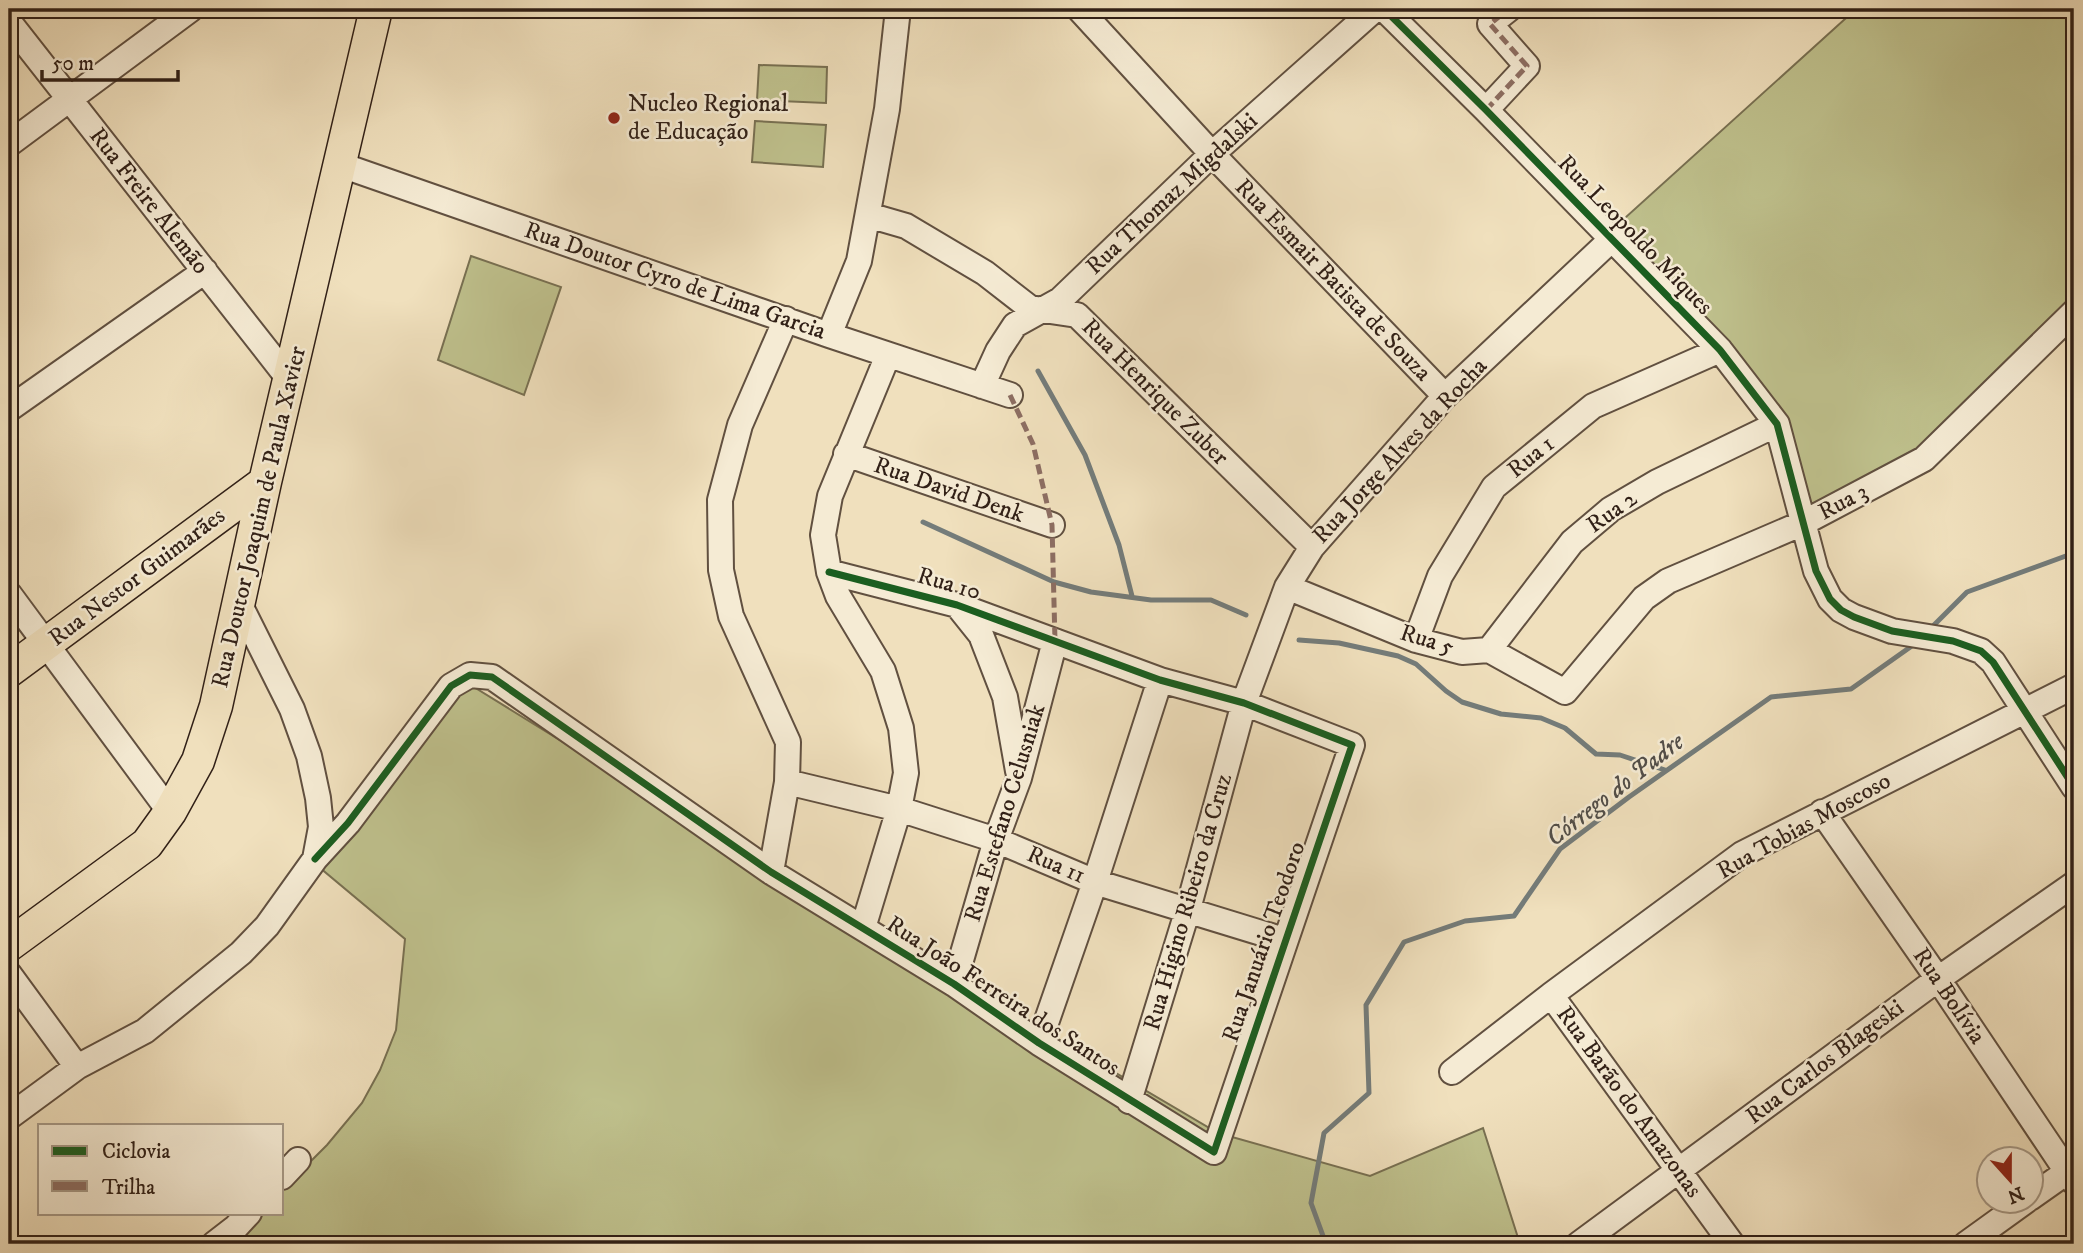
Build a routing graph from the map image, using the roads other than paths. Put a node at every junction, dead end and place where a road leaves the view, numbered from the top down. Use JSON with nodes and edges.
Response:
{"nodes":[{"id":1,"x":191,"y":9,"type":"edge"},
{"id":2,"x":376,"y":9,"type":"edge"},
{"id":3,"x":898,"y":9,"type":"edge"},
{"id":4,"x":1079,"y":9,"type":"edge"},
{"id":5,"x":1375,"y":9,"type":"edge"},
{"id":6,"x":1384,"y":9,"type":"edge"},
{"id":7,"x":1509,"y":9,"type":"edge"},
{"id":8,"x":9,"y":22,"type":"edge"},
{"id":9,"x":70,"y":100,"type":"junction"},
{"id":10,"x":1486,"y":110,"type":"junction"},
{"id":11,"x":9,"y":144,"type":"edge"},
{"id":12,"x":1212,"y":154,"type":"junction"},
{"id":13,"x":341,"y":165,"type":"junction"},
{"id":14,"x":867,"y":215,"type":"junction"},
{"id":15,"x":1613,"y":238,"type":"junction"},
{"id":16,"x":205,"y":271,"type":"junction"},
{"id":17,"x":1040,"y":309,"type":"junction"},
{"id":18,"x":2074,"y":312,"type":"edge"},
{"id":19,"x":786,"y":319,"type":"junction"},
{"id":20,"x":829,"y":335,"type":"junction"},
{"id":21,"x":1720,"y":350,"type":"junction"},
{"id":22,"x":888,"y":355,"type":"junction"},
{"id":23,"x":289,"y":379,"type":"junction"},
{"id":24,"x":982,"y":386,"type":"junction"},
{"id":25,"x":1010,"y":395,"type":"dead end"},
{"id":26,"x":1446,"y":396,"type":"junction"},
{"id":27,"x":9,"y":409,"type":"edge"},
{"id":28,"x":1777,"y":424,"type":"junction"},
{"id":29,"x":846,"y":454,"type":"junction"},
{"id":30,"x":265,"y":482,"type":"junction"},
{"id":31,"x":1803,"y":523,"type":"junction"},
{"id":32,"x":1052,"y":525,"type":"dead end"},
{"id":33,"x":1312,"y":547,"type":"junction"},
{"id":34,"x":829,"y":572,"type":"junction"},
{"id":35,"x":1287,"y":587,"type":"junction"},
{"id":36,"x":9,"y":594,"type":"edge"},
{"id":37,"x":238,"y":601,"type":"junction"},
{"id":38,"x":957,"y":605,"type":"junction"},
{"id":39,"x":1416,"y":639,"type":"junction"},
{"id":40,"x":1055,"y":641,"type":"junction"},
{"id":41,"x":46,"y":645,"type":"junction"},
{"id":42,"x":1489,"y":650,"type":"junction"},
{"id":43,"x":9,"y":671,"type":"edge"},
{"id":44,"x":1160,"y":680,"type":"junction"},
{"id":45,"x":2074,"y":686,"type":"edge"},
{"id":46,"x":1565,"y":692,"type":"joint"},
{"id":47,"x":1244,"y":704,"type":"junction"},
{"id":48,"x":2025,"y":710,"type":"junction"},
{"id":49,"x":1352,"y":745,"type":"joint"},
{"id":50,"x":1019,"y":778,"type":"junction"},
{"id":51,"x":787,"y":782,"type":"junction"},
{"id":52,"x":2074,"y":787,"type":"edge"},
{"id":53,"x":899,"y":809,"type":"junction"},
{"id":54,"x":170,"y":812,"type":"junction"},
{"id":55,"x":1822,"y":812,"type":"junction"},
{"id":56,"x":996,"y":840,"type":"junction"},
{"id":57,"x":315,"y":859,"type":"junction"},
{"id":58,"x":771,"y":872,"type":"junction"},
{"id":59,"x":1095,"y":882,"type":"junction"},
{"id":60,"x":2074,"y":884,"type":"edge"},
{"id":61,"x":1188,"y":909,"type":"junction"},
{"id":62,"x":863,"y":928,"type":"junction"},
{"id":63,"x":1284,"y":940,"type":"junction"},
{"id":64,"x":9,"y":945,"type":"edge"},
{"id":65,"x":9,"y":974,"type":"edge"},
{"id":66,"x":1938,"y":979,"type":"junction"},
{"id":67,"x":954,"y":984,"type":"junction"},
{"id":68,"x":1551,"y":995,"type":"junction"},
{"id":69,"x":1039,"y":1043,"type":"junction"},
{"id":70,"x":77,"y":1067,"type":"junction"},
{"id":71,"x":1452,"y":1072,"type":"dead end"},
{"id":72,"x":1129,"y":1101,"type":"junction"},
{"id":73,"x":9,"y":1118,"type":"edge"},
{"id":74,"x":1214,"y":1152,"type":"joint"},
{"id":75,"x":1679,"y":1171,"type":"junction"},
{"id":76,"x":2072,"y":1174,"type":"edge"},
{"id":77,"x":2044,"y":1190,"type":"edge"},
{"id":78,"x":248,"y":1214,"type":"edge"},
{"id":79,"x":2008,"y":1214,"type":"edge"},
{"id":80,"x":214,"y":1244,"type":"edge"},
{"id":81,"x":1579,"y":1244,"type":"edge"},
{"id":82,"x":1732,"y":1244,"type":"edge"},
{"id":83,"x":1966,"y":1244,"type":"edge"}],
"edges":[{"from":1,"to":9,"type":"street"},
{"from":2,"to":13,"type":"main road","name":"Rua Doutor Joaquim de Paula Xavier"},
{"from":3,"to":14,"type":"street"},
{"from":4,"to":12,"type":"street","name":"Rua Esmair Batista de Souza"},
{"from":5,"to":12,"type":"street","name":"Rua Thomaz Migdalski"},
{"from":6,"to":10,"type":"street","name":"Rua Leopoldo Miques"},
{"from":7,"to":10,"type":"street"},
{"from":8,"to":9,"type":"street","name":"Rua Freire Alemão"},
{"from":9,"to":11,"type":"street"},
{"from":9,"to":16,"type":"street","name":"Rua Freire Alemão"},
{"from":10,"to":15,"type":"street","name":"Rua Leopoldo Miques"},
{"from":12,"to":17,"type":"street","name":"Rua Thomaz Migdalski"},
{"from":12,"to":26,"type":"street","name":"Rua Esmair Batista de Souza"},
{"from":13,"to":19,"type":"street","name":"Rua Doutor Cyro de Lima Garcia"},
{"from":13,"to":23,"type":"main road","name":"Rua Doutor Joaquim de Paula Xavier"},
{"from":14,"to":17,"type":"street","name":"Rua Henrique Zuber"},
{"from":14,"to":20,"type":"street"},
{"from":15,"to":21,"type":"street","name":"Rua Leopoldo Miques"},
{"from":15,"to":26,"type":"street","name":"Rua Jorge Alves da Rocha"},
{"from":16,"to":23,"type":"street","name":"Rua Freire Alemão"},
{"from":16,"to":27,"type":"street"},
{"from":17,"to":24,"type":"street","name":"Rua Thomaz Migdalski"},
{"from":17,"to":33,"type":"street","name":"Rua Henrique Zuber"},
{"from":18,"to":31,"type":"street","name":"Rua 3"},
{"from":19,"to":20,"type":"street","name":"Rua Doutor Cyro de Lima Garcia"},
{"from":19,"to":51,"type":"street"},
{"from":20,"to":22,"type":"street","name":"Rua Doutor Cyro de Lima Garcia"},
{"from":21,"to":28,"type":"street","name":"Rua Leopoldo Miques"},
{"from":21,"to":39,"type":"street","name":"Rua 1"},
{"from":22,"to":24,"type":"street","name":"Rua Doutor Cyro de Lima Garcia"},
{"from":22,"to":29,"type":"street"},
{"from":23,"to":30,"type":"main road","name":"Rua Doutor Joaquim de Paula Xavier"},
{"from":24,"to":25,"type":"street","name":"Rua Doutor Cyro de Lima Garcia"},
{"from":26,"to":33,"type":"street","name":"Rua Jorge Alves da Rocha"},
{"from":28,"to":31,"type":"street","name":"Rua Leopoldo Miques"},
{"from":28,"to":42,"type":"street","name":"Rua 2"},
{"from":29,"to":32,"type":"street","name":"Rua David Denk"},
{"from":29,"to":34,"type":"street"},
{"from":30,"to":37,"type":"main road","name":"Rua Doutor Joaquim de Paula Xavier"},
{"from":30,"to":41,"type":"main road","name":"Rua Nestor Guimarães"},
{"from":31,"to":46,"type":"street","name":"Rua 3"},
{"from":31,"to":48,"type":"street","name":"Rua Leopoldo Miques"},
{"from":33,"to":35,"type":"street","name":"Rua Jorge Alves da Rocha"},
{"from":34,"to":38,"type":"street","name":"Rua 10"},
{"from":34,"to":53,"type":"street"},
{"from":35,"to":39,"type":"street","name":"Rua 5"},
{"from":35,"to":47,"type":"street","name":"Rua Jorge Alves da Rocha"},
{"from":36,"to":41,"type":"street"},
{"from":37,"to":54,"type":"main road","name":"Rua Doutor Joaquim de Paula Xavier"},
{"from":37,"to":57,"type":"street"},
{"from":38,"to":40,"type":"street","name":"Rua 10"},
{"from":38,"to":50,"type":"street"},
{"from":39,"to":42,"type":"street","name":"Rua 5"},
{"from":40,"to":44,"type":"street","name":"Rua 10"},
{"from":40,"to":50,"type":"street","name":"Rua Estefano Celusniak"},
{"from":41,"to":43,"type":"main road","name":"Rua Nestor Guimarães"},
{"from":41,"to":54,"type":"street"},
{"from":42,"to":46,"type":"street","name":"Rua 5"},
{"from":44,"to":47,"type":"street","name":"Rua 10"},
{"from":44,"to":59,"type":"street"},
{"from":45,"to":48,"type":"street","name":"Rua Tobias Moscoso"},
{"from":47,"to":49,"type":"street","name":"Rua 10"},
{"from":47,"to":61,"type":"street","name":"Rua Higino Ribeiro da Cruz"},
{"from":48,"to":52,"type":"street","name":"Rua Leopoldo Miques"},
{"from":48,"to":55,"type":"street","name":"Rua Tobias Moscoso"},
{"from":49,"to":63,"type":"street","name":"Rua Januário Teodoro"},
{"from":50,"to":56,"type":"street","name":"Rua Estefano Celusniak"},
{"from":51,"to":53,"type":"street","name":"Rua 11"},
{"from":51,"to":58,"type":"street"},
{"from":53,"to":56,"type":"street","name":"Rua 11"},
{"from":53,"to":62,"type":"street"},
{"from":54,"to":64,"type":"main road","name":"Rua Doutor Joaquim de Paula Xavier"},
{"from":55,"to":66,"type":"street","name":"Rua Bolívia"},
{"from":55,"to":68,"type":"street","name":"Rua Tobias Moscoso"},
{"from":56,"to":59,"type":"street","name":"Rua 11"},
{"from":56,"to":67,"type":"street","name":"Rua Estefano Celusniak"},
{"from":57,"to":58,"type":"street","name":"Rua João Ferreira dos Santos"},
{"from":57,"to":70,"type":"street"},
{"from":58,"to":62,"type":"street","name":"Rua João Ferreira dos Santos"},
{"from":59,"to":61,"type":"street","name":"Rua 11"},
{"from":59,"to":69,"type":"street"},
{"from":60,"to":66,"type":"street","name":"Rua Carlos Blageski"},
{"from":61,"to":63,"type":"street","name":"Rua 11"},
{"from":61,"to":72,"type":"street","name":"Rua Higino Ribeiro da Cruz"},
{"from":62,"to":67,"type":"street","name":"Rua João Ferreira dos Santos"},
{"from":63,"to":74,"type":"street","name":"Rua Januário Teodoro"},
{"from":65,"to":70,"type":"street"},
{"from":66,"to":75,"type":"street","name":"Rua Carlos Blageski"},
{"from":66,"to":76,"type":"street","name":"Rua Bolívia"},
{"from":67,"to":69,"type":"street","name":"Rua João Ferreira dos Santos"},
{"from":68,"to":71,"type":"street","name":"Rua Tobias Moscoso"},
{"from":68,"to":75,"type":"street","name":"Rua Barão do Amazonas"},
{"from":69,"to":72,"type":"street","name":"Rua João Ferreira dos Santos"},
{"from":70,"to":73,"type":"street"},
{"from":72,"to":74,"type":"street","name":"Rua João Ferreira dos Santos"},
{"from":75,"to":81,"type":"street","name":"Rua Carlos Blageski"},
{"from":75,"to":82,"type":"street","name":"Rua Barão do Amazonas"},
{"from":76,"to":77,"type":"street"},
{"from":78,"to":80,"type":"street"},
{"from":79,"to":83,"type":"street"}]}
